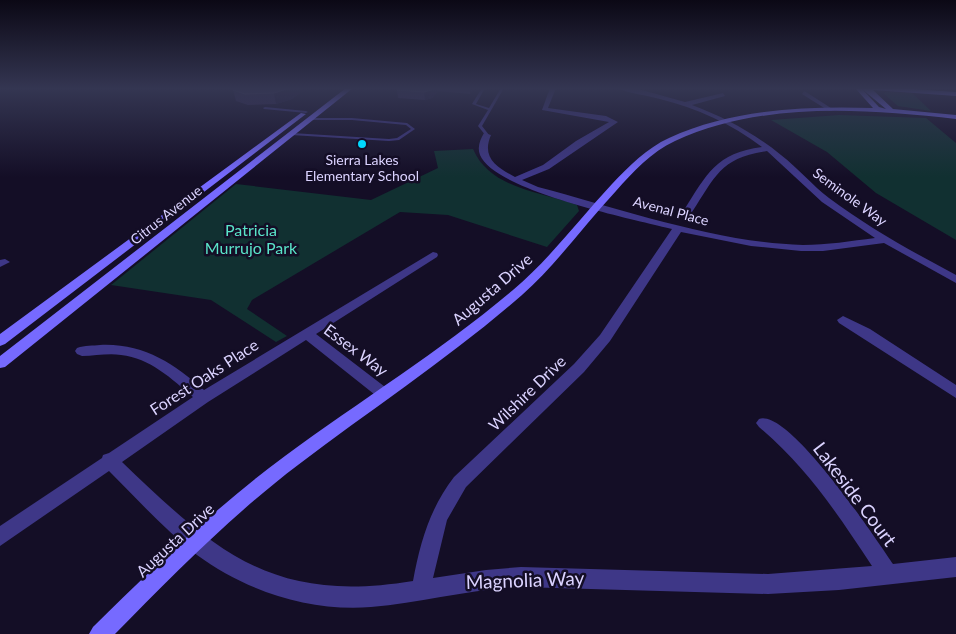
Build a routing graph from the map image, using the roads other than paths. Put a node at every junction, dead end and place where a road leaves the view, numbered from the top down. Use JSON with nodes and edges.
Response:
{"nodes":[{"id":1,"x":304,"y":118,"type":"edge"},
{"id":2,"x":306,"y":118,"type":"edge"},
{"id":3,"x":336,"y":118,"type":"edge"},
{"id":4,"x":485,"y":118,"type":"edge"},
{"id":5,"x":596,"y":118,"type":"edge"},
{"id":6,"x":715,"y":118,"type":"edge"},
{"id":7,"x":749,"y":118,"type":"edge"},
{"id":8,"x":725,"y":122,"type":"junction"},
{"id":9,"x":292,"y":134,"type":"junction"},
{"id":10,"x":487,"y":135,"type":"joint"},
{"id":11,"x":768,"y":149,"type":"junction"},
{"id":12,"x":515,"y":180,"type":"junction"},
{"id":13,"x":598,"y":205,"type":"junction"},
{"id":14,"x":689,"y":210,"type":"dead end"},
{"id":15,"x":678,"y":228,"type":"junction"},
{"id":16,"x":885,"y":240,"type":"junction"},
{"id":17,"x":433,"y":255,"type":"dead end"},
{"id":18,"x":956,"y":280,"type":"edge"},
{"id":19,"x":843,"y":320,"type":"dead end"},
{"id":20,"x":306,"y":334,"type":"junction"},
{"id":21,"x":3,"y":336,"type":"edge"},
{"id":22,"x":82,"y":351,"type":"dead end"},
{"id":23,"x":0,"y":363,"type":"edge"},
{"id":24,"x":956,"y":392,"type":"edge"},
{"id":25,"x":384,"y":394,"type":"junction"},
{"id":26,"x":203,"y":398,"type":"junction"},
{"id":27,"x":764,"y":423,"type":"dead end"},
{"id":28,"x":109,"y":460,"type":"junction"},
{"id":29,"x":0,"y":537,"type":"edge"},
{"id":30,"x":195,"y":542,"type":"junction"},
{"id":31,"x":956,"y":567,"type":"edge"},
{"id":32,"x":888,"y":574,"type":"junction"},
{"id":33,"x":421,"y":590,"type":"junction"},
{"id":34,"x":100,"y":634,"type":"edge"}],
"edges":[{"from":1,"to":21,"type":"main road","name":"Citrus Avenue"},
{"from":2,"to":9,"type":"main road","name":"Citrus Avenue"},
{"from":3,"to":9,"type":"lane"},
{"from":4,"to":10,"type":"lane"},
{"from":5,"to":12,"type":"street"},
{"from":6,"to":8,"type":"street","name":"Seminole Way"},
{"from":7,"to":8,"type":"main road","name":"Augusta Drive"},
{"from":8,"to":11,"type":"street","name":"Seminole Way"},
{"from":8,"to":13,"type":"main road","name":"Augusta Drive"},
{"from":9,"to":23,"type":"main road","name":"Citrus Avenue"},
{"from":10,"to":12,"type":"street","name":"Avenal Place"},
{"from":11,"to":14,"type":"street"},
{"from":11,"to":16,"type":"street","name":"Seminole Way"},
{"from":12,"to":13,"type":"street","name":"Avenal Place"},
{"from":13,"to":15,"type":"street","name":"Avenal Place"},
{"from":13,"to":25,"type":"main road","name":"Augusta Drive"},
{"from":15,"to":16,"type":"street","name":"Avenal Place"},
{"from":15,"to":33,"type":"street","name":"Wilshire Drive"},
{"from":16,"to":18,"type":"street","name":"Seminole Way"},
{"from":17,"to":20,"type":"street","name":"Forest Oaks Place"},
{"from":19,"to":24,"type":"street"},
{"from":20,"to":25,"type":"street","name":"Essex Way"},
{"from":20,"to":26,"type":"street","name":"Forest Oaks Place"},
{"from":22,"to":26,"type":"street"},
{"from":25,"to":30,"type":"main road","name":"Augusta Drive"},
{"from":26,"to":28,"type":"street","name":"Forest Oaks Place"},
{"from":27,"to":32,"type":"street","name":"Lakeside Court"},
{"from":28,"to":29,"type":"street","name":"Forest Oaks Place"},
{"from":28,"to":30,"type":"street","name":"Magnolia Way"},
{"from":30,"to":33,"type":"street","name":"Magnolia Way"},
{"from":30,"to":34,"type":"main road","name":"Augusta Drive"},
{"from":31,"to":32,"type":"street","name":"Magnolia Way"},
{"from":32,"to":33,"type":"street","name":"Magnolia Way"}]}
